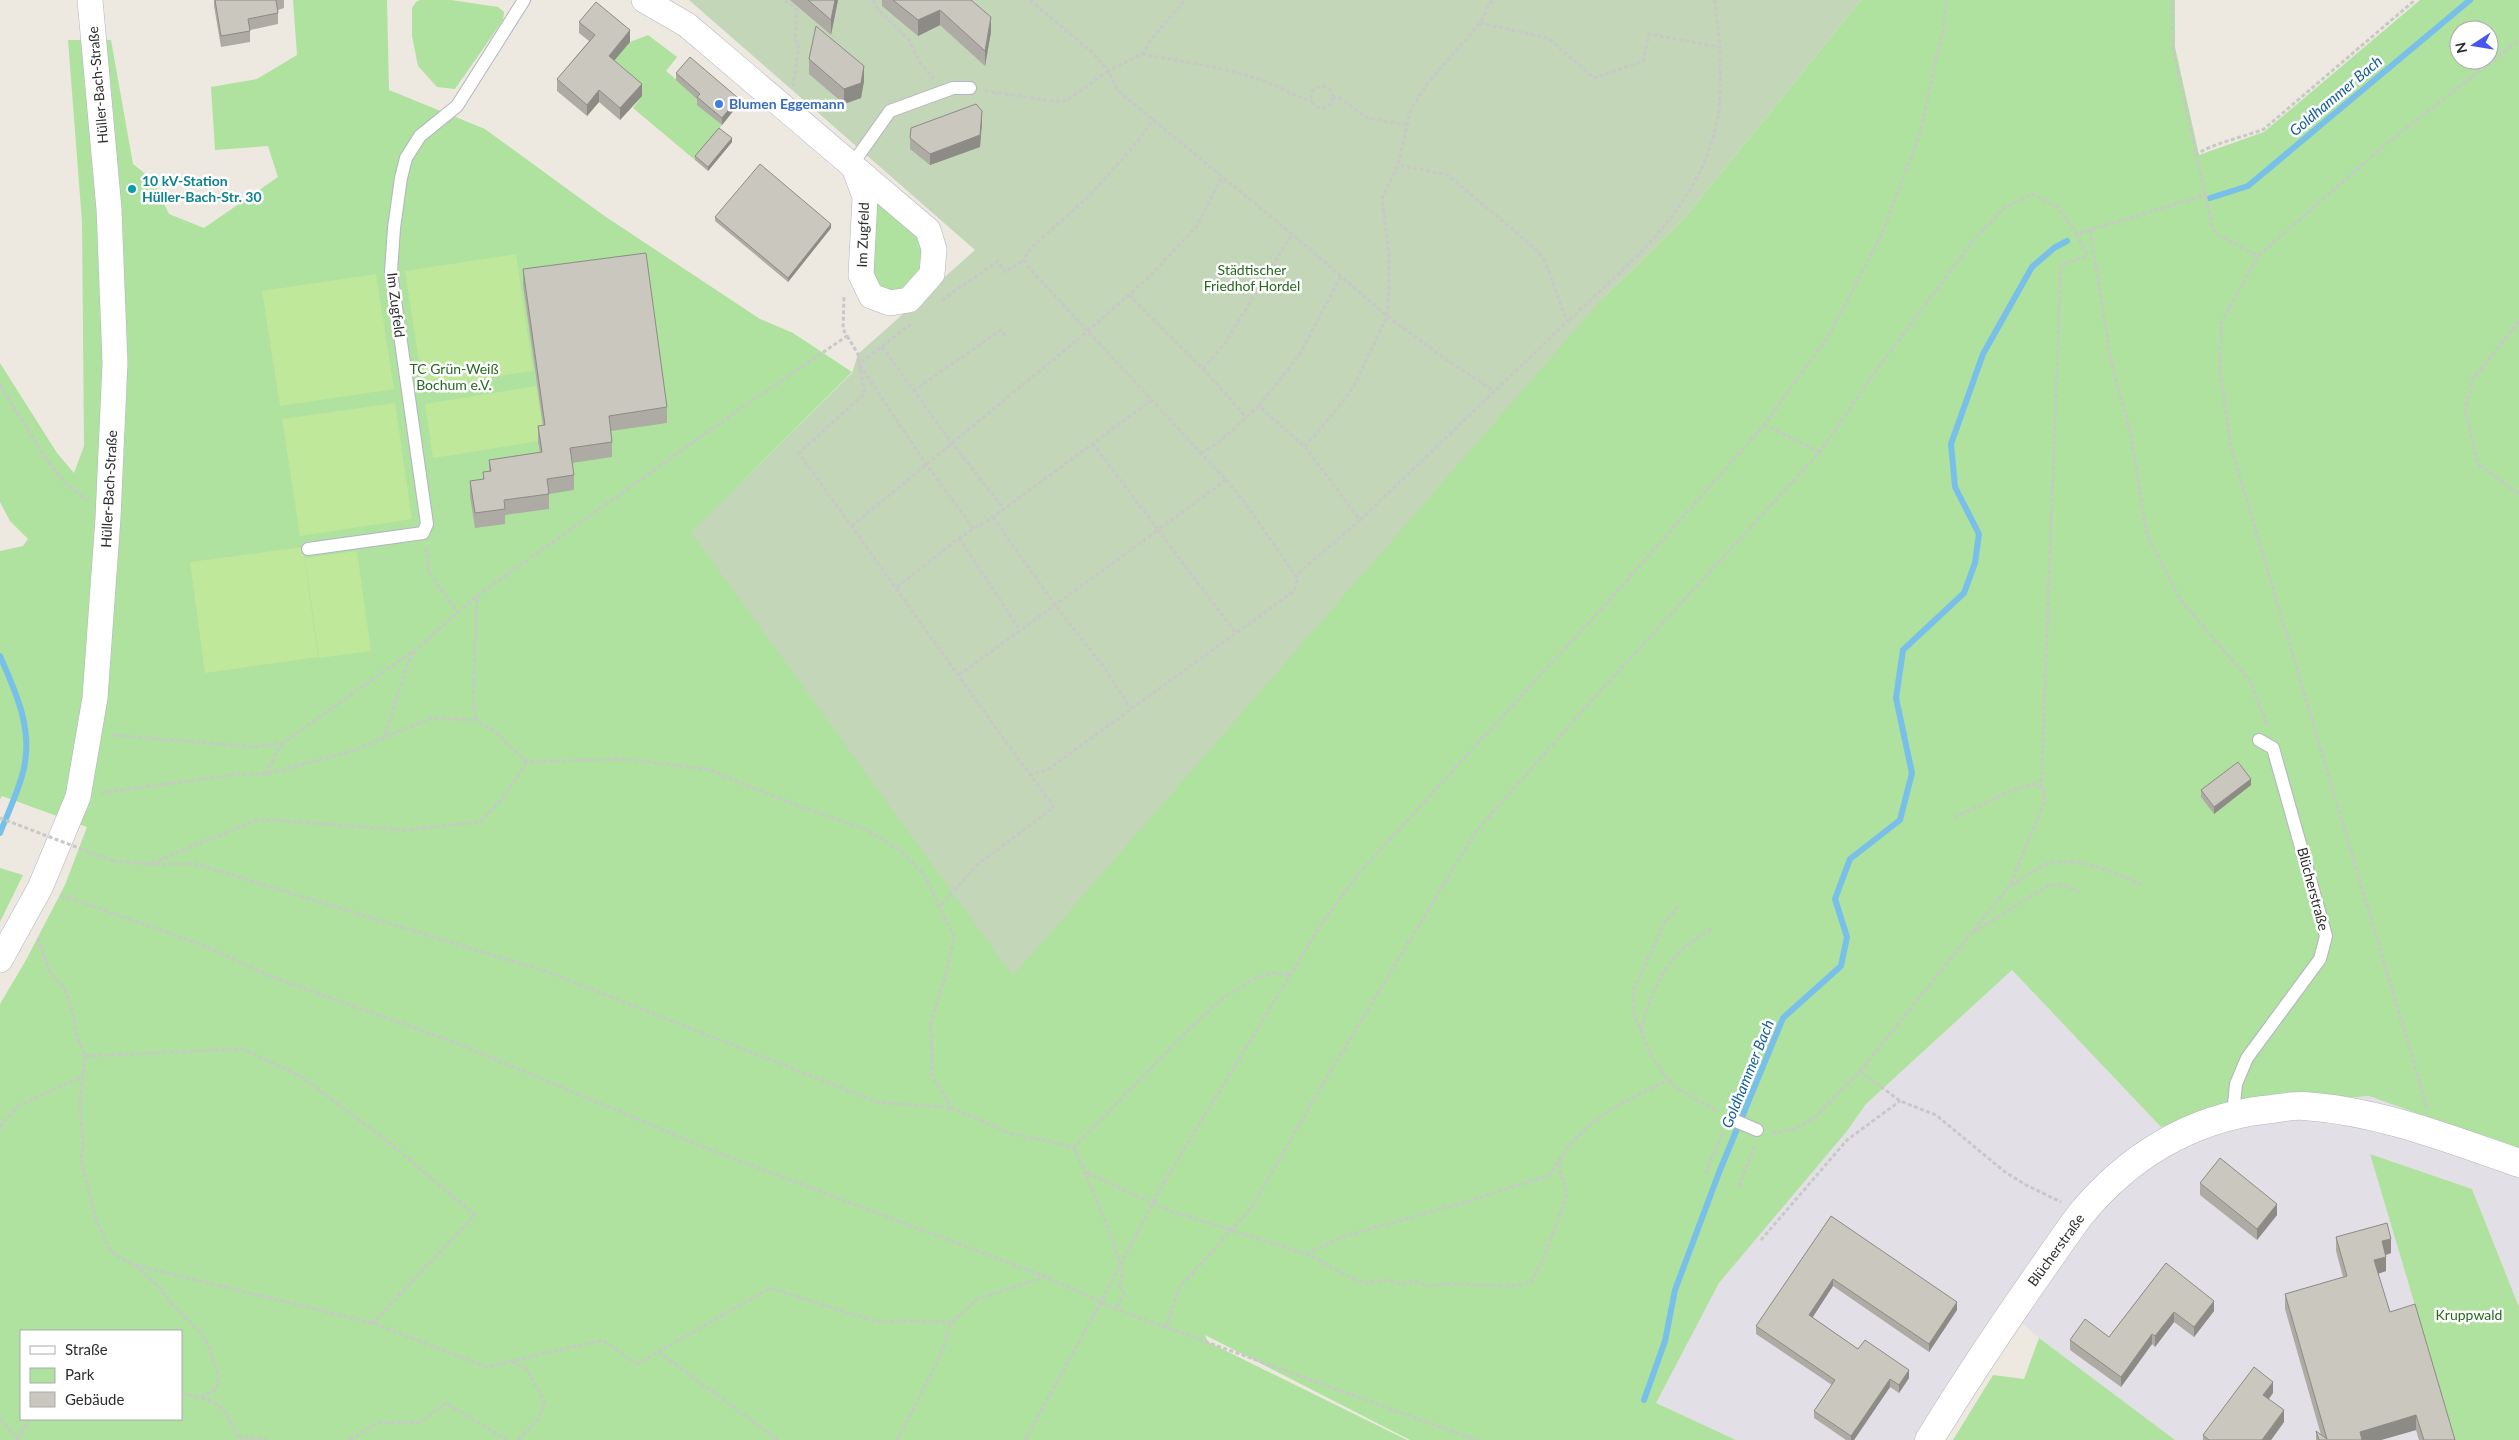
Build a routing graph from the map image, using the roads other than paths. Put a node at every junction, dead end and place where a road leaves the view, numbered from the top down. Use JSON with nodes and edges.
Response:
{"nodes":[{"id":1,"x":90,"y":0,"type":"edge"},
{"id":2,"x":524,"y":0,"type":"edge"},
{"id":3,"x":644,"y":0,"type":"edge"},
{"id":4,"x":970,"y":88,"type":"road end"},
{"id":5,"x":853,"y":168,"type":"junction"},
{"id":6,"x":308,"y":549,"type":"dead end"},
{"id":7,"x":2259,"y":740,"type":"dead end"},
{"id":8,"x":0,"y":960,"type":"edge"},
{"id":9,"x":2233,"y":1114,"type":"junction"},
{"id":10,"x":1728,"y":1122,"type":"road end"},
{"id":11,"x":1758,"y":1133,"type":"road end"},
{"id":12,"x":2519,"y":1163,"type":"edge"},
{"id":13,"x":1929,"y":1440,"type":"edge"}],
"edges":[{"from":1,"to":8,"type":"street","name":"Hüller-Bach-Straße"},
{"from":2,"to":6,"type":"lane","name":"Im Zugfeld"},
{"from":3,"to":5,"type":"street","name":"Im Zugfeld"},
{"from":4,"to":5,"type":"lane"},
{"from":5,"to":5,"type":"street","name":"Im Zugfeld"},
{"from":7,"to":9,"type":"lane","name":"Blücherstraße"},
{"from":9,"to":12,"type":"street","name":"Blücherstraße"},
{"from":9,"to":13,"type":"street","name":"Blücherstraße"},
{"from":10,"to":11,"type":"lane"}]}
